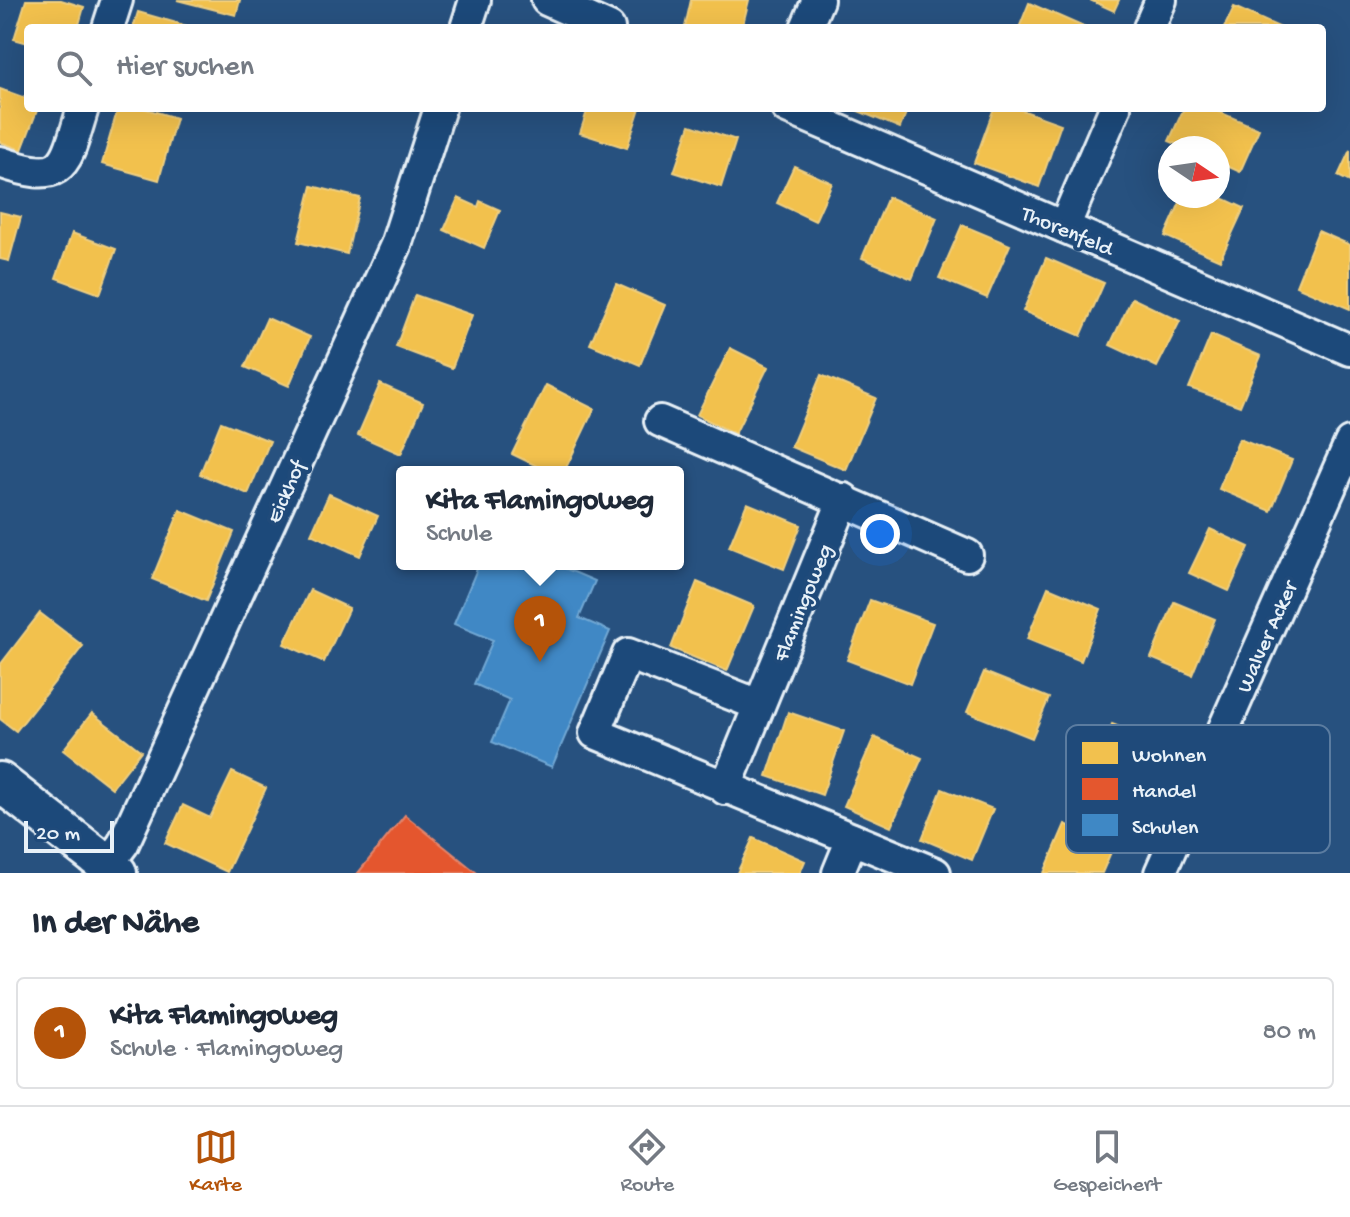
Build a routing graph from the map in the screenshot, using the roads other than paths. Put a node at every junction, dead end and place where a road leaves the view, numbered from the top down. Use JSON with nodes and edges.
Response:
{"nodes":[{"id":1,"x":117,"y":0,"type":"edge"},
{"id":2,"x":475,"y":0,"type":"edge"},
{"id":3,"x":547,"y":0,"type":"edge"},
{"id":4,"x":818,"y":0,"type":"edge"},
{"id":5,"x":1161,"y":0,"type":"edge"},
{"id":6,"x":109,"y":24,"type":"edge"},
{"id":7,"x":467,"y":24,"type":"edge"},
{"id":8,"x":600,"y":24,"type":"edge"},
{"id":9,"x":808,"y":24,"type":"edge"},
{"id":10,"x":1151,"y":24,"type":"edge"},
{"id":11,"x":82,"y":112,"type":"edge"},
{"id":12,"x":439,"y":112,"type":"edge"},
{"id":13,"x":796,"y":112,"type":"edge"},
{"id":14,"x":1113,"y":112,"type":"edge"},
{"id":15,"x":0,"y":162,"type":"edge"},
{"id":16,"x":1064,"y":227,"type":"junction"},
{"id":17,"x":1350,"y":350,"type":"edge"},
{"id":18,"x":660,"y":421,"type":"dead end"},
{"id":19,"x":1350,"y":443,"type":"edge"},
{"id":20,"x":844,"y":499,"type":"junction"},
{"id":21,"x":967,"y":555,"type":"dead end"},
{"id":22,"x":759,"y":705,"type":"junction"},
{"id":23,"x":1225,"y":725,"type":"edge"},
{"id":24,"x":0,"y":782,"type":"edge"},
{"id":25,"x":725,"y":789,"type":"junction"},
{"id":26,"x":852,"y":839,"type":"junction"},
{"id":27,"x":1169,"y":853,"type":"edge"},
{"id":28,"x":112,"y":869,"type":"edge"},
{"id":29,"x":838,"y":873,"type":"edge"},
{"id":30,"x":935,"y":873,"type":"edge"},
{"id":31,"x":1160,"y":873,"type":"edge"}],
"edges":[{"from":1,"to":6,"type":"street"},
{"from":2,"to":7,"type":"street"},
{"from":3,"to":8,"type":"street"},
{"from":4,"to":9,"type":"street"},
{"from":5,"to":10,"type":"street"},
{"from":11,"to":15,"type":"street"},
{"from":12,"to":28,"type":"street","name":"Eickhof"},
{"from":13,"to":16,"type":"street","name":"Thorenfeld"},
{"from":14,"to":16,"type":"street"},
{"from":16,"to":17,"type":"street","name":"Thorenfeld"},
{"from":18,"to":20,"type":"street"},
{"from":19,"to":23,"type":"street","name":"Walver Acker"},
{"from":20,"to":21,"type":"street"},
{"from":20,"to":22,"type":"street","name":"Flamingoweg"},
{"from":22,"to":25,"type":"street","name":"Flamingoweg"},
{"from":22,"to":25,"type":"street"},
{"from":24,"to":28,"type":"main road"},
{"from":25,"to":26,"type":"street"},
{"from":26,"to":29,"type":"street"},
{"from":26,"to":30,"type":"street"},
{"from":27,"to":31,"type":"street","name":"Walver Acker"}]}
